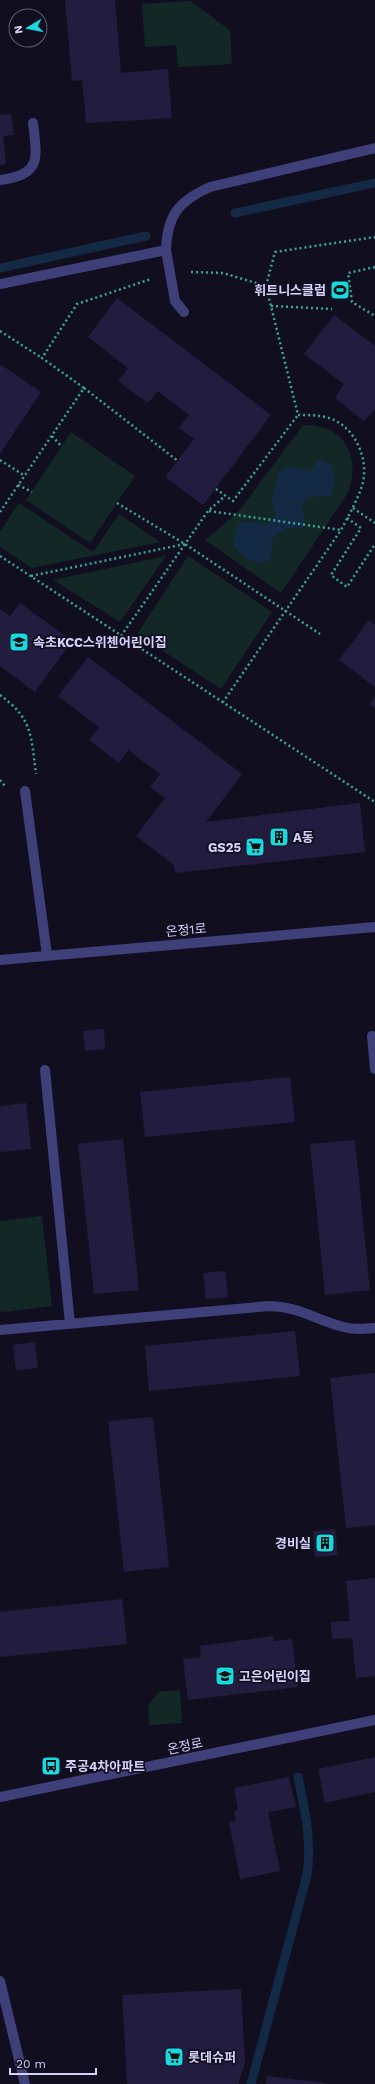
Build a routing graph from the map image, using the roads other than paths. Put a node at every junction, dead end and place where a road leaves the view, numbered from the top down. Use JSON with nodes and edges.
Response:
{"nodes":[{"id":1,"x":33,"y":123,"type":"dead end"},
{"id":2,"x":375,"y":148,"type":"edge"},
{"id":3,"x":0,"y":180,"type":"edge"},
{"id":4,"x":166,"y":250,"type":"junction"},
{"id":5,"x":0,"y":284,"type":"edge"},
{"id":6,"x":184,"y":312,"type":"dead end"},
{"id":7,"x":26,"y":791,"type":"dead end"},
{"id":8,"x":375,"y":927,"type":"edge"},
{"id":9,"x":47,"y":955,"type":"junction"},
{"id":10,"x":0,"y":960,"type":"edge"},
{"id":11,"x":372,"y":1036,"type":"dead end"},
{"id":12,"x":375,"y":1069,"type":"edge"},
{"id":13,"x":44,"y":1070,"type":"dead end"},
{"id":14,"x":70,"y":1324,"type":"junction"},
{"id":15,"x":375,"y":1328,"type":"edge"},
{"id":16,"x":0,"y":1330,"type":"edge"},
{"id":17,"x":375,"y":1720,"type":"edge"},
{"id":18,"x":0,"y":1797,"type":"edge"},
{"id":19,"x":0,"y":1981,"type":"edge"},
{"id":20,"x":26,"y":2084,"type":"edge"}],
"edges":[{"from":1,"to":3,"type":"street"},
{"from":2,"to":4,"type":"street"},
{"from":4,"to":5,"type":"street"},
{"from":4,"to":6,"type":"street"},
{"from":7,"to":9,"type":"street"},
{"from":8,"to":9,"type":"street","name":"온정1로"},
{"from":9,"to":10,"type":"street","name":"온정1로"},
{"from":11,"to":12,"type":"street"},
{"from":13,"to":14,"type":"street"},
{"from":14,"to":15,"type":"street"},
{"from":14,"to":16,"type":"street"},
{"from":17,"to":18,"type":"street","name":"온정로"},
{"from":19,"to":20,"type":"street"}]}
